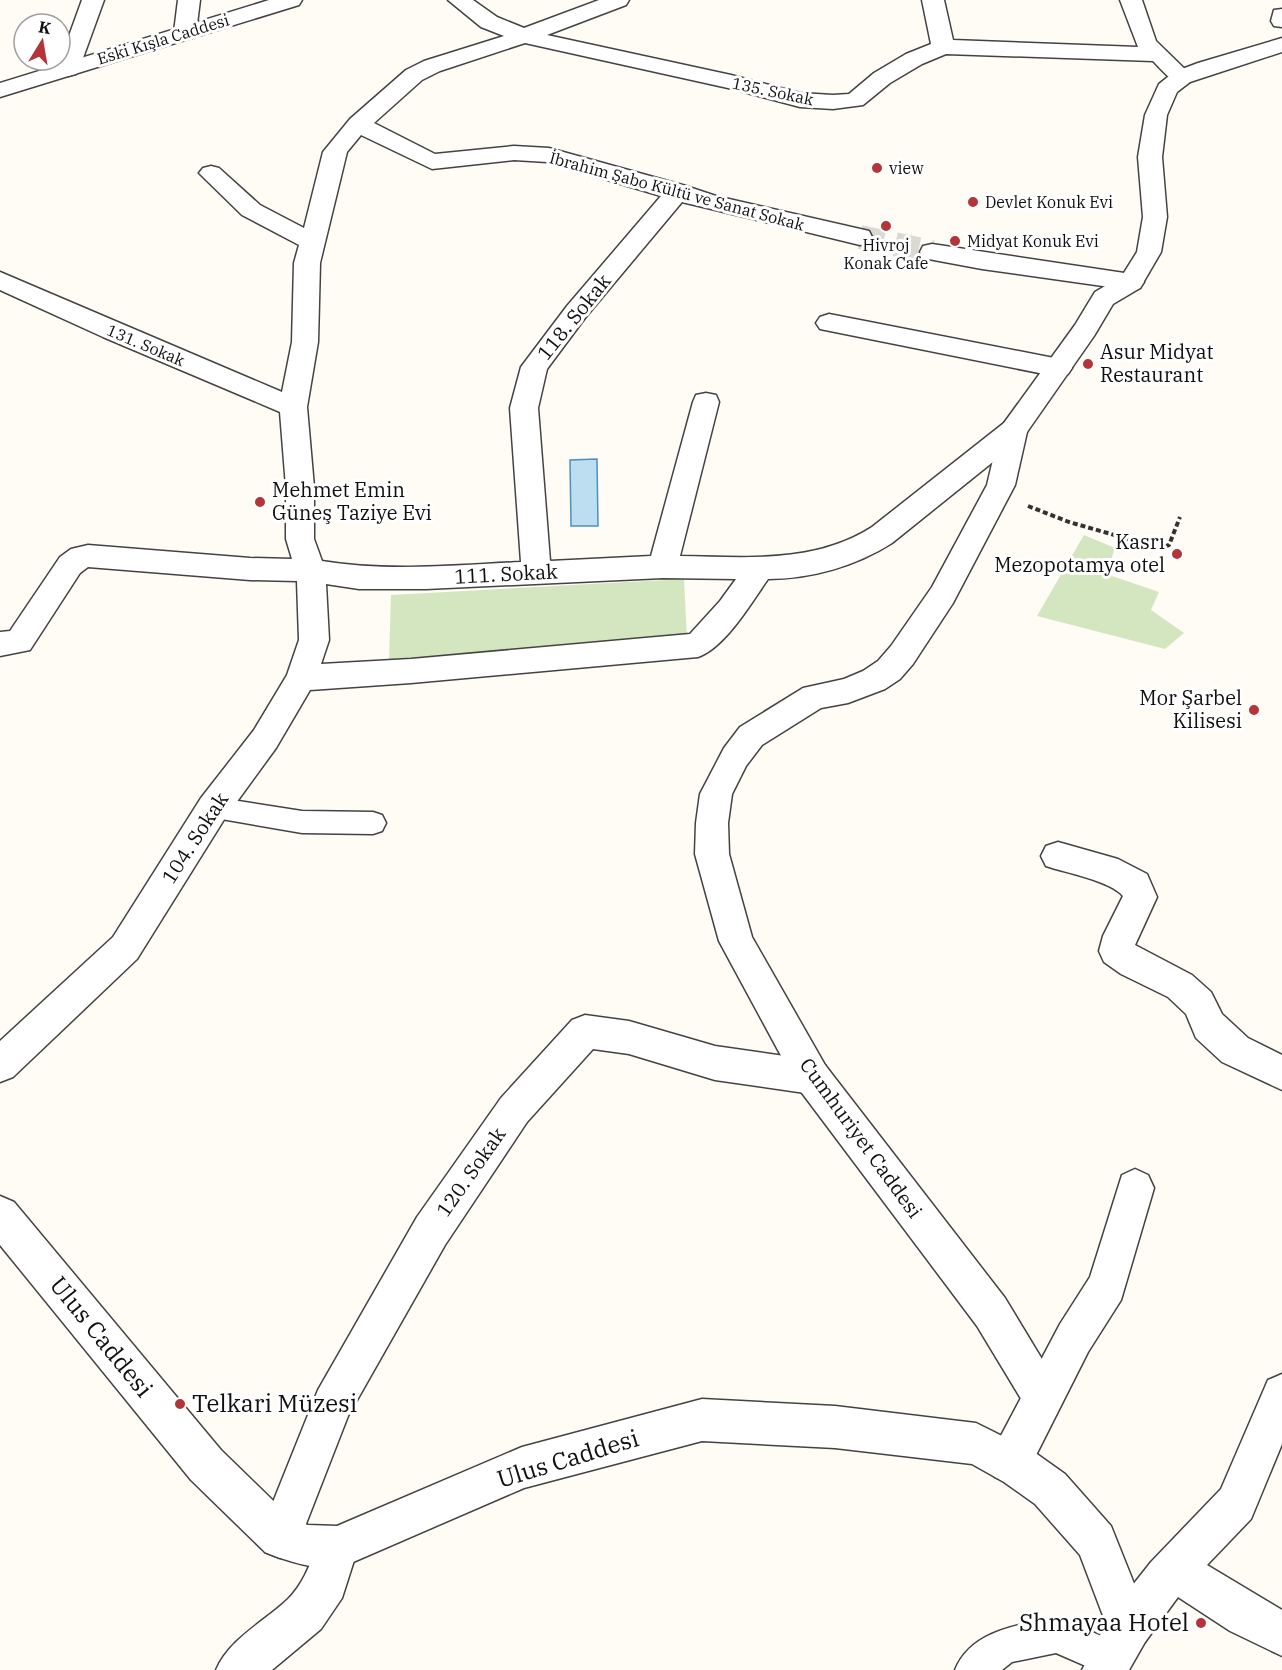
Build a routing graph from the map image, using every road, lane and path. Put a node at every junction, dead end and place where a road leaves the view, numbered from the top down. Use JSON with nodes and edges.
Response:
{"nodes":[{"id":1,"x":93,"y":0,"type":"edge"},
{"id":2,"x":189,"y":0,"type":"edge"},
{"id":3,"x":291,"y":0,"type":"edge"},
{"id":4,"x":459,"y":0,"type":"edge"},
{"id":5,"x":618,"y":0,"type":"edge"},
{"id":6,"x":933,"y":0,"type":"edge"},
{"id":7,"x":1131,"y":0,"type":"edge"},
{"id":8,"x":1282,"y":15,"type":"edge"},
{"id":9,"x":1282,"y":21,"type":"edge"},
{"id":10,"x":185,"y":32,"type":"junction"},
{"id":11,"x":524,"y":36,"type":"junction"},
{"id":12,"x":1282,"y":45,"type":"edge"},
{"id":13,"x":943,"y":47,"type":"junction"},
{"id":14,"x":1159,"y":55,"type":"junction"},
{"id":15,"x":72,"y":59,"type":"edge"},
{"id":16,"x":72,"y":68,"type":"edge"},
{"id":17,"x":58,"y":72,"type":"edge"},
{"id":18,"x":1182,"y":77,"type":"junction"},
{"id":19,"x":0,"y":90,"type":"edge"},
{"id":20,"x":358,"y":124,"type":"junction"},
{"id":21,"x":211,"y":173,"type":"dead end"},
{"id":22,"x":678,"y":191,"type":"junction"},
{"id":23,"x":860,"y":237,"type":"tunnel mouth"},
{"id":24,"x":312,"y":242,"type":"junction"},
{"id":25,"x":932,"y":252,"type":"tunnel mouth"},
{"id":26,"x":0,"y":280,"type":"edge"},
{"id":27,"x":1131,"y":282,"type":"junction"},
{"id":28,"x":829,"y":323,"type":"dead end"},
{"id":29,"x":1059,"y":368,"type":"junction"},
{"id":30,"x":706,"y":402,"type":"dead end"},
{"id":31,"x":293,"y":407,"type":"junction"},
{"id":32,"x":1014,"y":430,"type":"junction"},
{"id":33,"x":997,"y":494,"type":"junction"},
{"id":34,"x":1180,"y":517,"type":"dead end"},
{"id":35,"x":663,"y":567,"type":"junction"},
{"id":36,"x":759,"y":569,"type":"junction"},
{"id":37,"x":311,"y":570,"type":"junction"},
{"id":38,"x":536,"y":572,"type":"junction"},
{"id":39,"x":0,"y":644,"type":"edge"},
{"id":40,"x":301,"y":678,"type":"junction"},
{"id":41,"x":213,"y":808,"type":"junction"},
{"id":42,"x":373,"y":823,"type":"dead end"},
{"id":43,"x":1058,"y":856,"type":"dead end"},
{"id":44,"x":0,"y":1065,"type":"edge"},
{"id":45,"x":1282,"y":1073,"type":"edge"},
{"id":46,"x":812,"y":1077,"type":"junction"},
{"id":47,"x":1135,"y":1188,"type":"dead end"},
{"id":48,"x":0,"y":1215,"type":"edge"},
{"id":49,"x":1282,"y":1394,"type":"edge"},
{"id":50,"x":1043,"y":1398,"type":"junction"},
{"id":51,"x":1010,"y":1462,"type":"junction"},
{"id":52,"x":280,"y":1537,"type":"junction"},
{"id":53,"x":338,"y":1548,"type":"junction"},
{"id":54,"x":1173,"y":1568,"type":"junction"},
{"id":55,"x":1282,"y":1634,"type":"edge"},
{"id":56,"x":1114,"y":1652,"type":"edge"},
{"id":57,"x":238,"y":1670,"type":"edge"},
{"id":58,"x":973,"y":1670,"type":"edge"}],
"edges":[{"from":1,"to":15,"type":"street"},
{"from":2,"to":10,"type":"street"},
{"from":3,"to":10,"type":"street","name":"Eski Kışla Caddesi"},
{"from":4,"to":11,"type":"street","name":"135. Sokak"},
{"from":5,"to":11,"type":"street","name":"104. Sokak"},
{"from":6,"to":13,"type":"street"},
{"from":7,"to":14,"type":"street"},
{"from":8,"to":9,"type":"street"},
{"from":10,"to":16,"type":"street","name":"Eski Kışla Caddesi"},
{"from":11,"to":13,"type":"street","name":"135. Sokak"},
{"from":11,"to":20,"type":"street","name":"104. Sokak"},
{"from":12,"to":18,"type":"street"},
{"from":13,"to":14,"type":"street","name":"135. Sokak"},
{"from":14,"to":18,"type":"street"},
{"from":17,"to":19,"type":"street","name":"Eski Kışla Caddesi"},
{"from":18,"to":27,"type":"street","name":"Cumhuriyet Caddesi"},
{"from":20,"to":22,"type":"street","name":"İbrahim Şabo Kültü ve Sanat Sokak"},
{"from":20,"to":24,"type":"street","name":"104. Sokak"},
{"from":21,"to":24,"type":"street"},
{"from":22,"to":23,"type":"street","name":"İbrahim Şabo Kültü ve Sanat Sokak"},
{"from":22,"to":38,"type":"street","name":"118. Sokak"},
{"from":24,"to":31,"type":"street","name":"104. Sokak"},
{"from":25,"to":27,"type":"street"},
{"from":26,"to":31,"type":"street","name":"131. Sokak"},
{"from":27,"to":29,"type":"street","name":"Cumhuriyet Caddesi"},
{"from":28,"to":29,"type":"street"},
{"from":29,"to":32,"type":"street","name":"Cumhuriyet Caddesi"},
{"from":30,"to":35,"type":"street"},
{"from":31,"to":37,"type":"street","name":"104. Sokak"},
{"from":32,"to":33,"type":"street","name":"Cumhuriyet Caddesi"},
{"from":32,"to":36,"type":"street","name":"111. Sokak"},
{"from":33,"to":34,"type":"path"},
{"from":33,"to":46,"type":"street","name":"Cumhuriyet Caddesi"},
{"from":35,"to":36,"type":"street","name":"111. Sokak"},
{"from":35,"to":38,"type":"street","name":"111. Sokak"},
{"from":36,"to":40,"type":"street"},
{"from":37,"to":38,"type":"street","name":"111. Sokak"},
{"from":37,"to":39,"type":"street","name":"111. Sokak"},
{"from":37,"to":40,"type":"street","name":"104. Sokak"},
{"from":40,"to":41,"type":"street","name":"104. Sokak"},
{"from":41,"to":42,"type":"street"},
{"from":41,"to":44,"type":"street","name":"104. Sokak"},
{"from":43,"to":45,"type":"street"},
{"from":46,"to":50,"type":"street","name":"Cumhuriyet Caddesi"},
{"from":46,"to":52,"type":"street","name":"120. Sokak"},
{"from":47,"to":50,"type":"street"},
{"from":48,"to":52,"type":"street","name":"Ulus Caddesi"},
{"from":49,"to":54,"type":"street"},
{"from":50,"to":51,"type":"street"},
{"from":51,"to":53,"type":"street","name":"Ulus Caddesi"},
{"from":51,"to":56,"type":"street","name":"Ulus Caddesi"},
{"from":52,"to":53,"type":"street","name":"Ulus Caddesi"},
{"from":53,"to":57,"type":"street"},
{"from":54,"to":55,"type":"street"},
{"from":54,"to":56,"type":"street"},
{"from":56,"to":58,"type":"street"}]}
